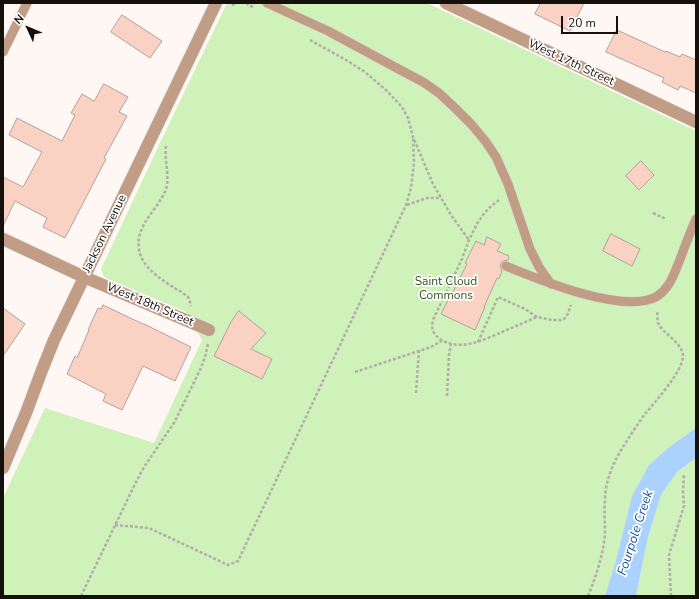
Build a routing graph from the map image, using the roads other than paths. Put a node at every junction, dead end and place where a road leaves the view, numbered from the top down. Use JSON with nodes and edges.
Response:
{"nodes":[{"id":1,"x":27,"y":3,"type":"edge"},
{"id":2,"x":216,"y":3,"type":"edge"},
{"id":3,"x":267,"y":3,"type":"edge"},
{"id":4,"x":446,"y":3,"type":"edge"},
{"id":5,"x":3,"y":52,"type":"edge"},
{"id":6,"x":696,"y":122,"type":"edge"},
{"id":7,"x":696,"y":219,"type":"edge"},
{"id":8,"x":3,"y":240,"type":"edge"},
{"id":9,"x":506,"y":266,"type":"dead end"},
{"id":10,"x":84,"y":277,"type":"junction"},
{"id":11,"x":551,"y":284,"type":"junction"},
{"id":12,"x":209,"y":330,"type":"dead end"},
{"id":13,"x":3,"y":468,"type":"edge"}],
"edges":[{"from":1,"to":5,"type":"lane"},
{"from":2,"to":10,"type":"street","name":"Jackson Avenue"},
{"from":3,"to":11,"type":"lane"},
{"from":4,"to":6,"type":"street","name":"West 17th Street"},
{"from":7,"to":11,"type":"lane"},
{"from":8,"to":10,"type":"street","name":"West 18th Street"},
{"from":9,"to":11,"type":"lane"},
{"from":10,"to":12,"type":"street","name":"West 18th Street"},
{"from":10,"to":13,"type":"street","name":"Jackson Avenue"}]}
